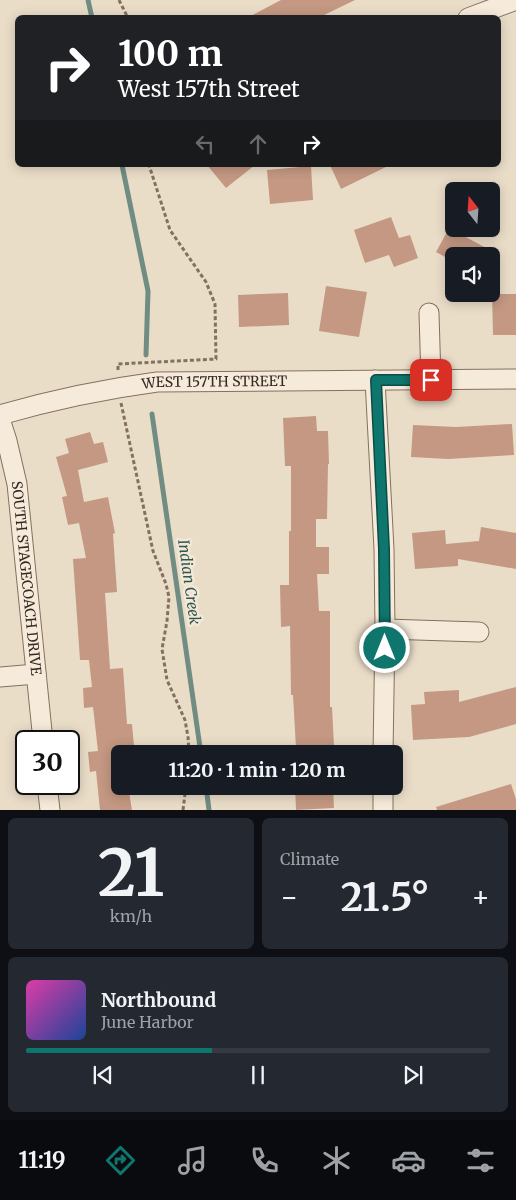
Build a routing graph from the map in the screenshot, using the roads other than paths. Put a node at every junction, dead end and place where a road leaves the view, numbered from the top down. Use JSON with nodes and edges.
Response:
{"nodes":[{"id":1,"x":516,"y":0,"type":"edge"},
{"id":2,"x":476,"y":15,"type":"edge"},
{"id":3,"x":429,"y":313,"type":"dead end"},
{"id":4,"x":376,"y":380,"type":"junction"},
{"id":5,"x":431,"y":380,"type":"junction"},
{"id":6,"x":516,"y":380,"type":"edge"},
{"id":7,"x":0,"y":415,"type":"edge"},
{"id":8,"x":0,"y":419,"type":"edge"},
{"id":9,"x":385,"y":629,"type":"junction"},
{"id":10,"x":479,"y":632,"type":"dead end"},
{"id":11,"x":36,"y":674,"type":"junction"},
{"id":12,"x":0,"y":678,"type":"edge"},
{"id":13,"x":42,"y":730,"type":"edge"},
{"id":14,"x":384,"y":745,"type":"edge"},
{"id":15,"x":48,"y":795,"type":"edge"},
{"id":16,"x":383,"y":795,"type":"edge"},
{"id":17,"x":50,"y":810,"type":"edge"},
{"id":18,"x":383,"y":810,"type":"edge"}],
"edges":[{"from":1,"to":2,"type":"street"},
{"from":3,"to":5,"type":"street"},
{"from":4,"to":5,"type":"street","name":"WEST 157TH STREET"},
{"from":4,"to":7,"type":"street","name":"WEST 157TH STREET"},
{"from":4,"to":9,"type":"street"},
{"from":5,"to":6,"type":"street","name":"WEST 157TH STREET"},
{"from":8,"to":11,"type":"street","name":"SOUTH STAGECOACH DRIVE"},
{"from":9,"to":10,"type":"street"},
{"from":9,"to":14,"type":"street"},
{"from":11,"to":12,"type":"street"},
{"from":11,"to":13,"type":"street","name":"SOUTH STAGECOACH DRIVE"},
{"from":15,"to":17,"type":"street"},
{"from":16,"to":18,"type":"street"}]}
